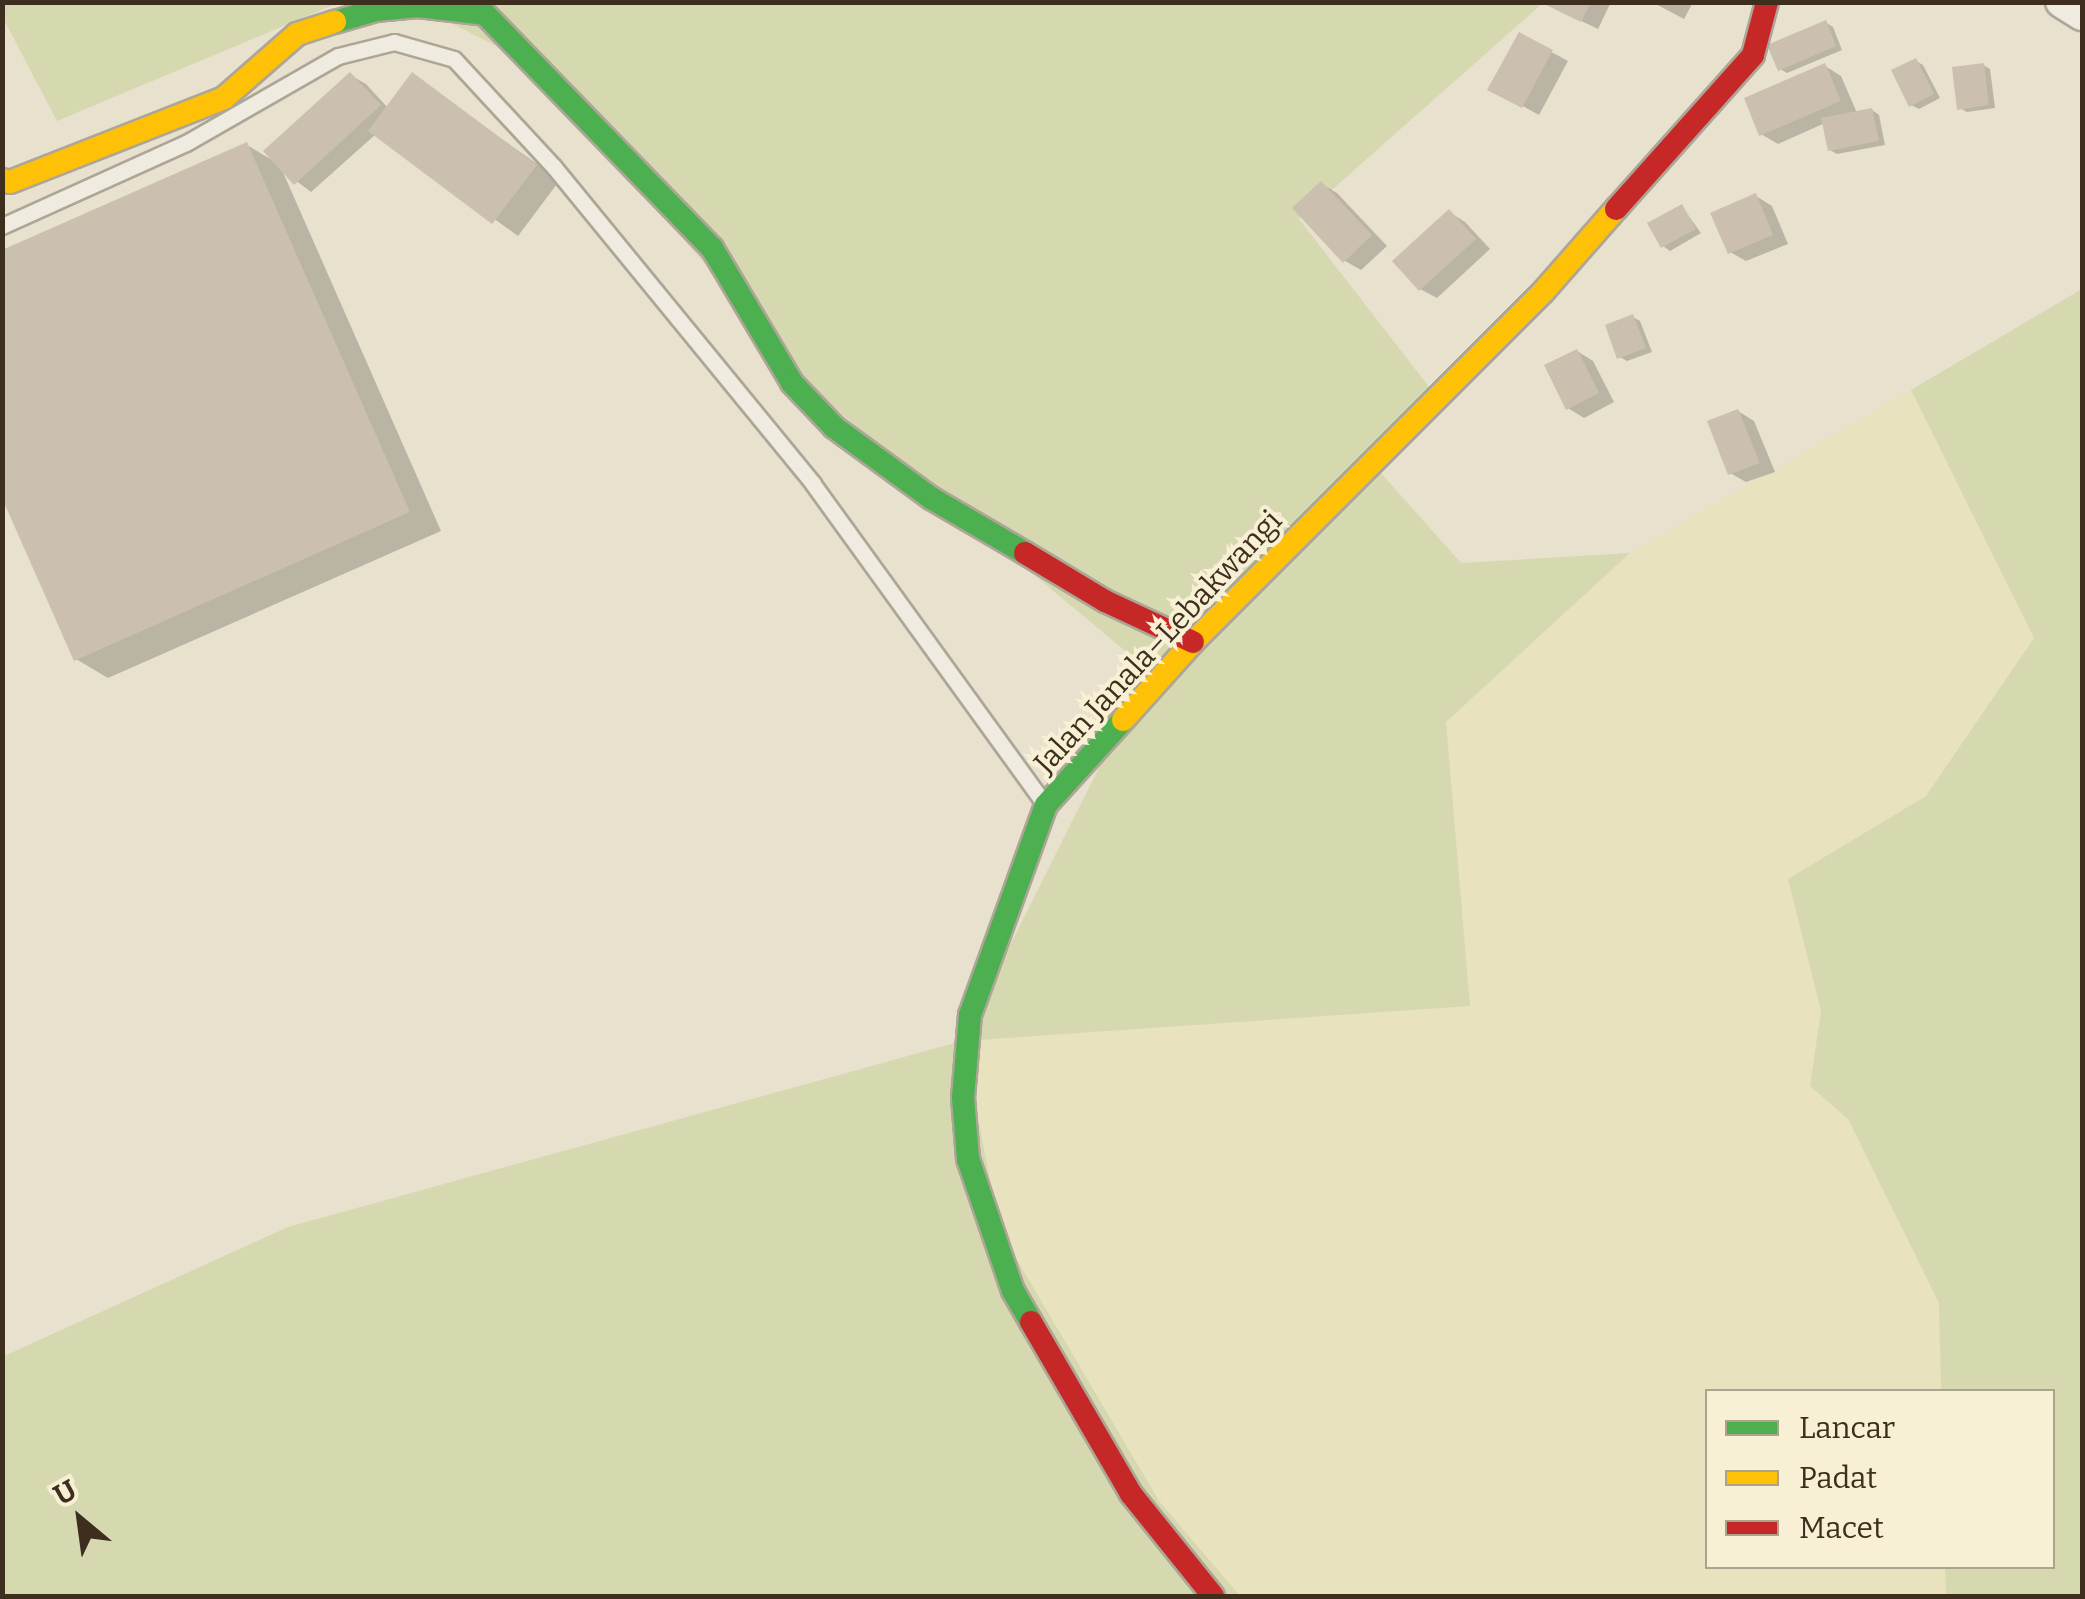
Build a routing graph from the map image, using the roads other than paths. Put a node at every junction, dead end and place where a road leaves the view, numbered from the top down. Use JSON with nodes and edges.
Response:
{"nodes":[{"id":1,"x":1767,"y":2,"type":"edge"},
{"id":2,"x":2060,"y":2,"type":"edge"},
{"id":3,"x":2082,"y":15,"type":"edge"},
{"id":4,"x":2,"y":180,"type":"edge"},
{"id":5,"x":2,"y":226,"type":"edge"},
{"id":6,"x":1193,"y":642,"type":"junction"},
{"id":7,"x":1046,"y":805,"type":"junction"},
{"id":8,"x":1205,"y":1594,"type":"edge"}],
"edges":[{"from":1,"to":6,"type":"main road","name":"Jalan Janala–Lebakwangi"},
{"from":2,"to":3,"type":"street"},
{"from":4,"to":6,"type":"main road"},
{"from":5,"to":7,"type":"lane"},
{"from":6,"to":7,"type":"main road","name":"Jalan Janala–Lebakwangi"},
{"from":7,"to":8,"type":"main road","name":"Jalan Janala–Lebakwangi"}]}
